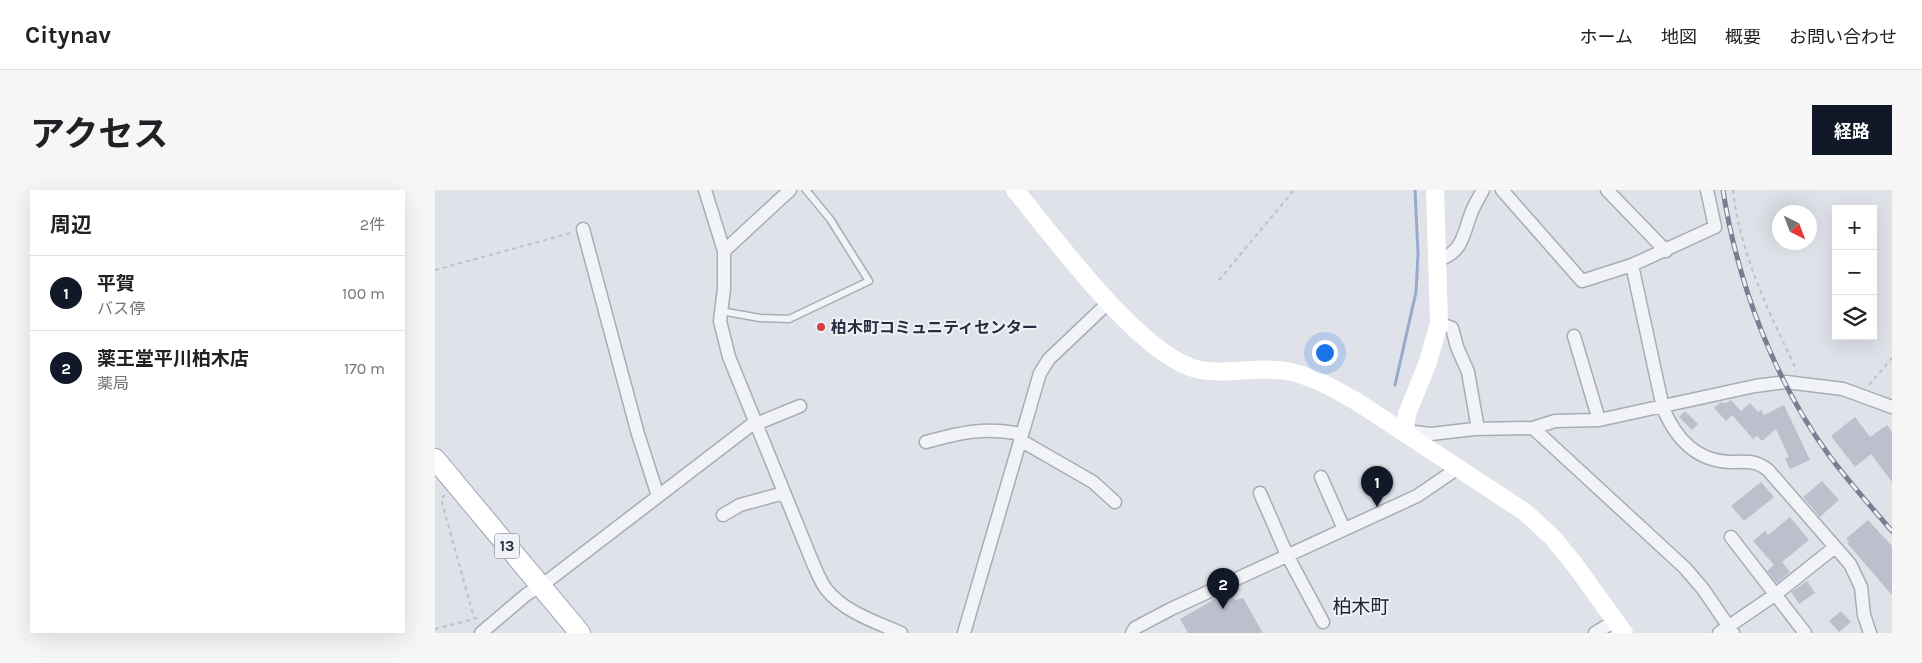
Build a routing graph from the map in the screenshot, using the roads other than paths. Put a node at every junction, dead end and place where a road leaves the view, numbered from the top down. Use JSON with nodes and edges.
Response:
{"nodes":[{"id":1,"x":705,"y":190,"type":"edge"},
{"id":2,"x":791,"y":190,"type":"edge"},
{"id":3,"x":806,"y":190,"type":"edge"},
{"id":4,"x":1015,"y":190,"type":"edge"},
{"id":5,"x":1435,"y":190,"type":"edge"},
{"id":6,"x":1483,"y":190,"type":"edge"},
{"id":7,"x":1502,"y":190,"type":"edge"},
{"id":8,"x":1607,"y":190,"type":"edge"},
{"id":9,"x":1708,"y":190,"type":"edge"},
{"id":10,"x":583,"y":229,"type":"road end"},
{"id":11,"x":724,"y":251,"type":"junction"},
{"id":12,"x":1666,"y":251,"type":"junction"},
{"id":13,"x":1438,"y":260,"type":"junction"},
{"id":14,"x":1632,"y":265,"type":"junction"},
{"id":15,"x":1109,"y":302,"type":"junction"},
{"id":16,"x":721,"y":310,"type":"junction"},
{"id":17,"x":1439,"y":323,"type":"junction"},
{"id":18,"x":1574,"y":336,"type":"dead end"},
{"id":19,"x":800,"y":406,"type":"dead end"},
{"id":20,"x":1892,"y":407,"type":"edge"},
{"id":21,"x":1663,"y":408,"type":"junction"},
{"id":22,"x":1599,"y":420,"type":"junction"},
{"id":23,"x":755,"y":423,"type":"junction"},
{"id":24,"x":1533,"y":428,"type":"junction"},
{"id":25,"x":1478,"y":429,"type":"junction"},
{"id":26,"x":1405,"y":431,"type":"junction"},
{"id":27,"x":1021,"y":437,"type":"junction"},
{"id":28,"x":926,"y":442,"type":"dead end"},
{"id":29,"x":435,"y":459,"type":"edge"},
{"id":30,"x":1458,"y":468,"type":"junction"},
{"id":31,"x":1321,"y":477,"type":"dead end"},
{"id":32,"x":784,"y":493,"type":"junction"},
{"id":33,"x":1260,"y":493,"type":"dead end"},
{"id":34,"x":658,"y":496,"type":"junction"},
{"id":35,"x":1115,"y":502,"type":"dead end"},
{"id":36,"x":723,"y":515,"type":"dead end"},
{"id":37,"x":1344,"y":529,"type":"junction"},
{"id":38,"x":1731,"y":537,"type":"dead end"},
{"id":39,"x":1835,"y":547,"type":"junction"},
{"id":40,"x":1287,"y":555,"type":"junction"},
{"id":41,"x":541,"y":586,"type":"junction"},
{"id":42,"x":1776,"y":594,"type":"junction"},
{"id":43,"x":1323,"y":622,"type":"dead end"},
{"id":44,"x":1619,"y":627,"type":"edge"},
{"id":45,"x":1727,"y":630,"type":"edge"},
{"id":46,"x":1866,"y":631,"type":"edge"},
{"id":47,"x":481,"y":633,"type":"edge"},
{"id":48,"x":580,"y":633,"type":"edge"},
{"id":49,"x":901,"y":633,"type":"edge"},
{"id":50,"x":964,"y":633,"type":"edge"},
{"id":51,"x":1132,"y":633,"type":"edge"},
{"id":52,"x":1595,"y":633,"type":"edge"},
{"id":53,"x":1805,"y":633,"type":"edge"}],
"edges":[{"from":1,"to":11,"type":"street"},
{"from":2,"to":11,"type":"street"},
{"from":3,"to":16,"type":"lane"},
{"from":4,"to":15,"type":"street"},
{"from":5,"to":13,"type":"street"},
{"from":6,"to":13,"type":"street"},
{"from":7,"to":14,"type":"street"},
{"from":8,"to":12,"type":"street"},
{"from":9,"to":12,"type":"street"},
{"from":10,"to":34,"type":"street"},
{"from":11,"to":16,"type":"street"},
{"from":12,"to":14,"type":"street"},
{"from":13,"to":17,"type":"street"},
{"from":14,"to":21,"type":"street"},
{"from":15,"to":26,"type":"street"},
{"from":15,"to":27,"type":"street"},
{"from":16,"to":23,"type":"street"},
{"from":17,"to":25,"type":"street"},
{"from":17,"to":26,"type":"street"},
{"from":18,"to":22,"type":"street"},
{"from":19,"to":23,"type":"street"},
{"from":20,"to":21,"type":"street"},
{"from":21,"to":22,"type":"street"},
{"from":21,"to":39,"type":"street"},
{"from":22,"to":24,"type":"street"},
{"from":23,"to":32,"type":"street"},
{"from":23,"to":34,"type":"street"},
{"from":24,"to":25,"type":"street"},
{"from":24,"to":45,"type":"street"},
{"from":25,"to":26,"type":"street"},
{"from":26,"to":30,"type":"street"},
{"from":27,"to":28,"type":"street"},
{"from":27,"to":35,"type":"street"},
{"from":27,"to":50,"type":"street"},
{"from":29,"to":41,"type":"main road","number":"13"},
{"from":30,"to":37,"type":"street"},
{"from":30,"to":44,"type":"street"},
{"from":31,"to":37,"type":"street"},
{"from":32,"to":36,"type":"street"},
{"from":32,"to":49,"type":"street"},
{"from":33,"to":40,"type":"street"},
{"from":34,"to":41,"type":"street"},
{"from":37,"to":40,"type":"street"},
{"from":38,"to":42,"type":"street"},
{"from":39,"to":42,"type":"street"},
{"from":39,"to":46,"type":"street"},
{"from":40,"to":43,"type":"street"},
{"from":40,"to":51,"type":"street"},
{"from":41,"to":47,"type":"street"},
{"from":41,"to":48,"type":"main road","number":"13"},
{"from":42,"to":45,"type":"street"},
{"from":42,"to":53,"type":"street"},
{"from":44,"to":52,"type":"street"}]}
